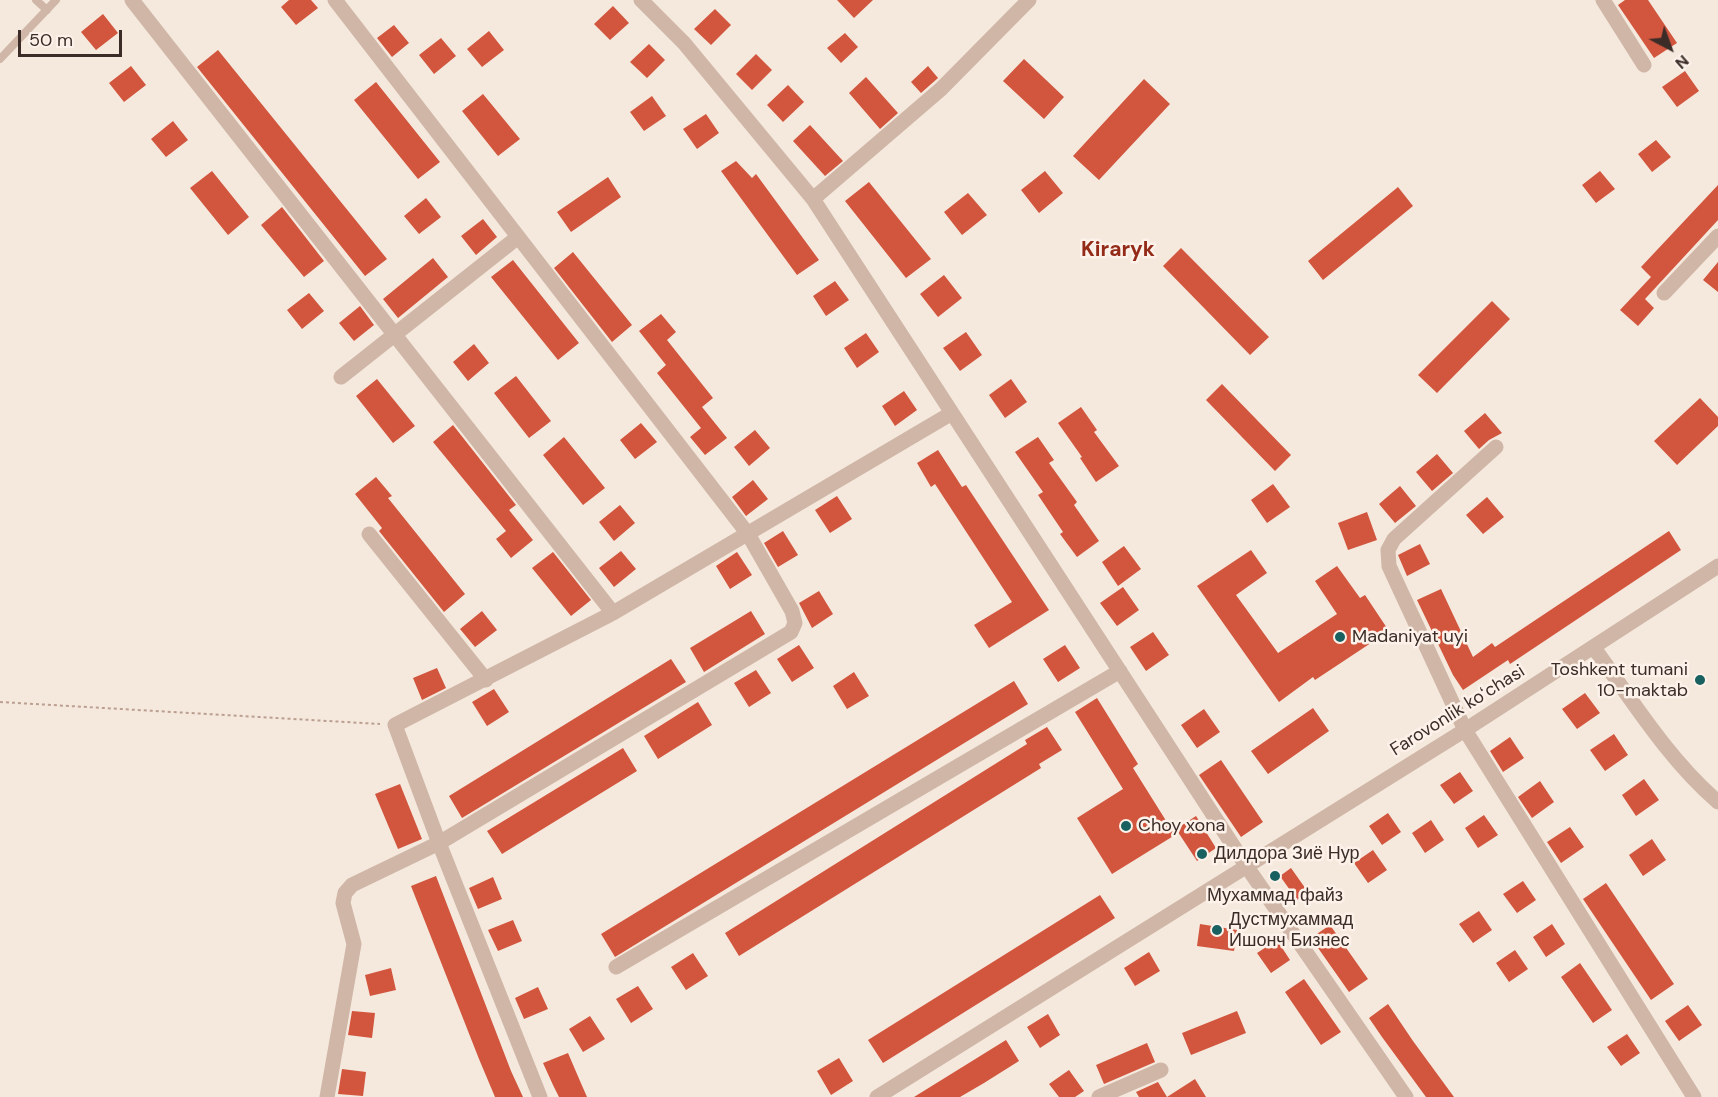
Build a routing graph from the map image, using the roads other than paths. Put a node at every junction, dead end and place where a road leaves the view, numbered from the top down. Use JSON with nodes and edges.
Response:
{"nodes":[{"id":1,"x":36,"y":0,"type":"edge"},
{"id":2,"x":56,"y":0,"type":"edge"},
{"id":3,"x":132,"y":0,"type":"edge"},
{"id":4,"x":334,"y":0,"type":"edge"},
{"id":5,"x":641,"y":0,"type":"edge"},
{"id":6,"x":1029,"y":0,"type":"edge"},
{"id":7,"x":1603,"y":0,"type":"edge"},
{"id":8,"x":47,"y":10,"type":"junction"},
{"id":9,"x":0,"y":59,"type":"edge"},
{"id":10,"x":1644,"y":65,"type":"dead end"},
{"id":11,"x":813,"y":199,"type":"junction"},
{"id":12,"x":1718,"y":236,"type":"edge"},
{"id":13,"x":518,"y":237,"type":"junction"},
{"id":14,"x":1664,"y":293,"type":"dead end"},
{"id":15,"x":394,"y":334,"type":"junction"},
{"id":16,"x":340,"y":377,"type":"dead end"},
{"id":17,"x":952,"y":413,"type":"junction"},
{"id":18,"x":1496,"y":447,"type":"dead end"},
{"id":19,"x":369,"y":534,"type":"dead end"},
{"id":20,"x":748,"y":534,"type":"junction"},
{"id":21,"x":1718,"y":566,"type":"edge"},
{"id":22,"x":613,"y":613,"type":"junction"},
{"id":23,"x":1593,"y":648,"type":"junction"},
{"id":24,"x":1120,"y":671,"type":"junction"},
{"id":25,"x":486,"y":680,"type":"junction"},
{"id":26,"x":1466,"y":730,"type":"junction"},
{"id":27,"x":1718,"y":802,"type":"edge"},
{"id":28,"x":439,"y":843,"type":"junction"},
{"id":29,"x":1247,"y":867,"type":"junction"},
{"id":30,"x":616,"y":967,"type":"dead end"},
{"id":31,"x":1161,"y":1070,"type":"dead end"},
{"id":32,"x":327,"y":1097,"type":"edge"},
{"id":33,"x":540,"y":1097,"type":"edge"},
{"id":34,"x":877,"y":1097,"type":"edge"},
{"id":35,"x":1099,"y":1097,"type":"edge"},
{"id":36,"x":1406,"y":1097,"type":"edge"},
{"id":37,"x":1694,"y":1097,"type":"edge"}],
"edges":[{"from":1,"to":8,"type":"lane"},
{"from":2,"to":8,"type":"lane"},
{"from":3,"to":15,"type":"street"},
{"from":4,"to":13,"type":"street"},
{"from":5,"to":11,"type":"street"},
{"from":6,"to":11,"type":"street"},
{"from":7,"to":10,"type":"street"},
{"from":8,"to":9,"type":"lane"},
{"from":11,"to":17,"type":"street"},
{"from":12,"to":14,"type":"street"},
{"from":13,"to":15,"type":"street"},
{"from":13,"to":20,"type":"street"},
{"from":15,"to":16,"type":"street"},
{"from":15,"to":22,"type":"street"},
{"from":17,"to":20,"type":"street"},
{"from":17,"to":24,"type":"street"},
{"from":18,"to":26,"type":"street"},
{"from":19,"to":25,"type":"street"},
{"from":20,"to":22,"type":"street"},
{"from":20,"to":28,"type":"street"},
{"from":21,"to":23,"type":"street","name":"Farovonlik koʻchasi"},
{"from":22,"to":25,"type":"street"},
{"from":23,"to":26,"type":"street","name":"Farovonlik koʻchasi"},
{"from":23,"to":27,"type":"street"},
{"from":24,"to":29,"type":"street"},
{"from":24,"to":30,"type":"street"},
{"from":25,"to":28,"type":"street"},
{"from":26,"to":29,"type":"street","name":"Farovonlik koʻchasi"},
{"from":26,"to":37,"type":"street"},
{"from":28,"to":32,"type":"street"},
{"from":28,"to":33,"type":"street"},
{"from":29,"to":34,"type":"street","name":"Farovonlik koʻchasi"},
{"from":29,"to":36,"type":"street"},
{"from":31,"to":35,"type":"street"}]}
